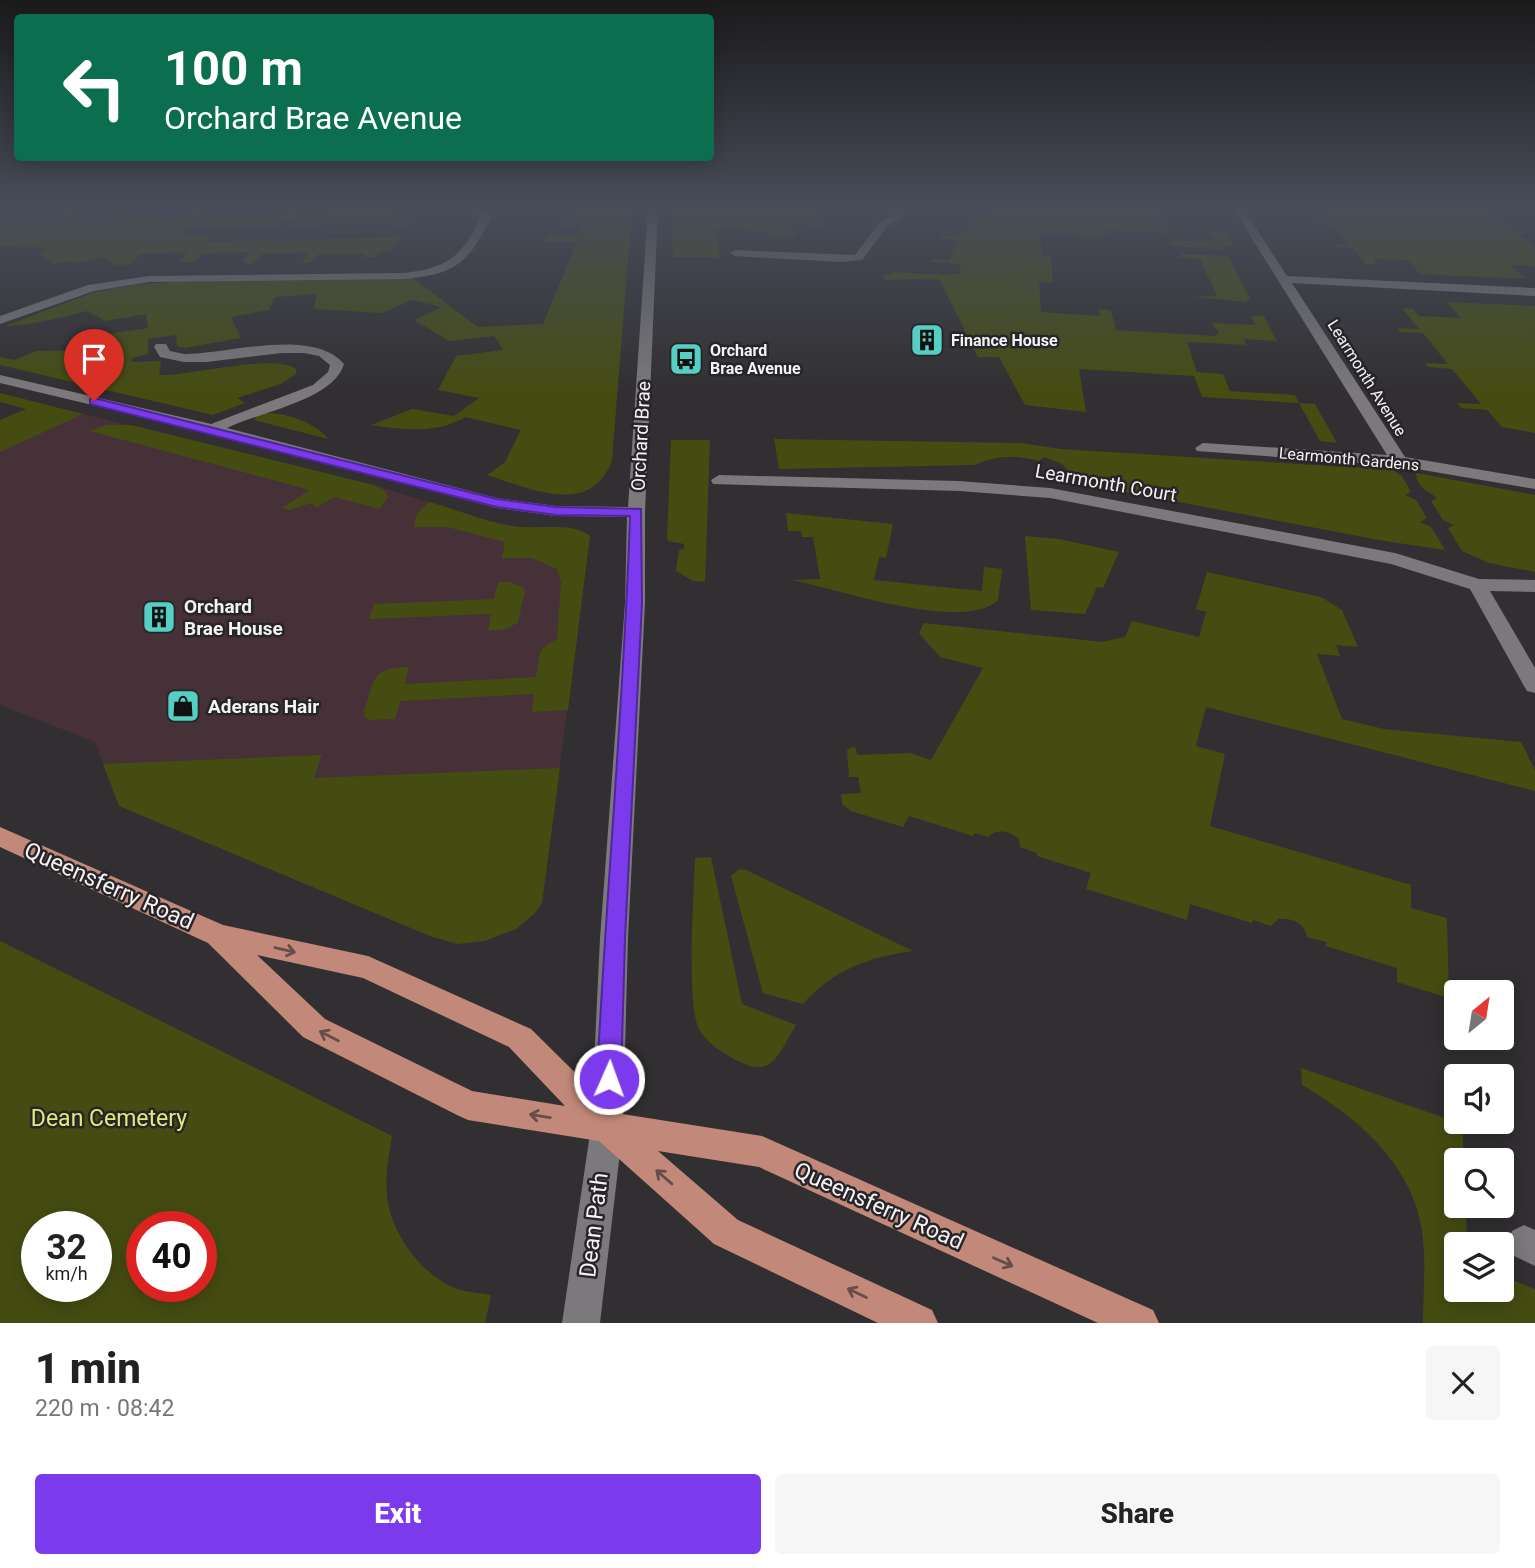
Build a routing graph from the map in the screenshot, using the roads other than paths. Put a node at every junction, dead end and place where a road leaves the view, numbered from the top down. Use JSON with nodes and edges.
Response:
{"nodes":[{"id":1,"x":441,"y":270,"type":"edge"},
{"id":2,"x":650,"y":270,"type":"edge"},
{"id":3,"x":1277,"y":270,"type":"edge"},
{"id":4,"x":1283,"y":279,"type":"junction"},
{"id":5,"x":1535,"y":292,"type":"edge"},
{"id":6,"x":0,"y":320,"type":"edge"},
{"id":7,"x":161,"y":347,"type":"dead end"},
{"id":8,"x":0,"y":379,"type":"edge"},
{"id":9,"x":213,"y":429,"type":"junction"},
{"id":10,"x":1203,"y":448,"type":"dead end"},
{"id":11,"x":1399,"y":461,"type":"junction"},
{"id":12,"x":719,"y":480,"type":"dead end"},
{"id":13,"x":1535,"y":484,"type":"edge"},
{"id":14,"x":636,"y":512,"type":"junction"},
{"id":15,"x":1478,"y":585,"type":"junction"},
{"id":16,"x":1535,"y":586,"type":"edge"},
{"id":17,"x":1535,"y":685,"type":"edge"},
{"id":18,"x":0,"y":836,"type":"edge"},
{"id":19,"x":218,"y":935,"type":"junction"},
{"id":20,"x":607,"y":1126,"type":"junction"},
{"id":21,"x":581,"y":1323,"type":"edge"},
{"id":22,"x":919,"y":1323,"type":"edge"},
{"id":23,"x":1140,"y":1323,"type":"edge"}],
"edges":[{"from":1,"to":6,"type":"street"},
{"from":2,"to":14,"type":"street","name":"Orchard Brae"},
{"from":3,"to":4,"type":"street","name":"Learmonth Avenue"},
{"from":4,"to":5,"type":"street"},
{"from":4,"to":11,"type":"street","name":"Learmonth Avenue"},
{"from":7,"to":9,"type":"street"},
{"from":8,"to":9,"type":"street"},
{"from":9,"to":14,"type":"street"},
{"from":10,"to":11,"type":"street","name":"Learmonth Gardens"},
{"from":11,"to":13,"type":"street","name":"Learmonth Gardens"},
{"from":12,"to":15,"type":"street","name":"Learmonth Court"},
{"from":14,"to":20,"type":"street","name":"Orchard Brae"},
{"from":15,"to":16,"type":"street","name":"Learmonth Court"},
{"from":15,"to":17,"type":"street"},
{"from":18,"to":19,"type":"main road","name":"Queensferry Road"},
{"from":19,"to":20,"type":"main road","name":"Queensferry Road","one_way":true},
{"from":20,"to":19,"type":"main road","name":"Queensferry Road","one_way":true},
{"from":20,"to":21,"type":"street","name":"Dean Path"},
{"from":22,"to":20,"type":"main road","name":"Queensferry Road","one_way":true},
{"from":20,"to":23,"type":"main road","name":"Queensferry Road","one_way":true}]}
